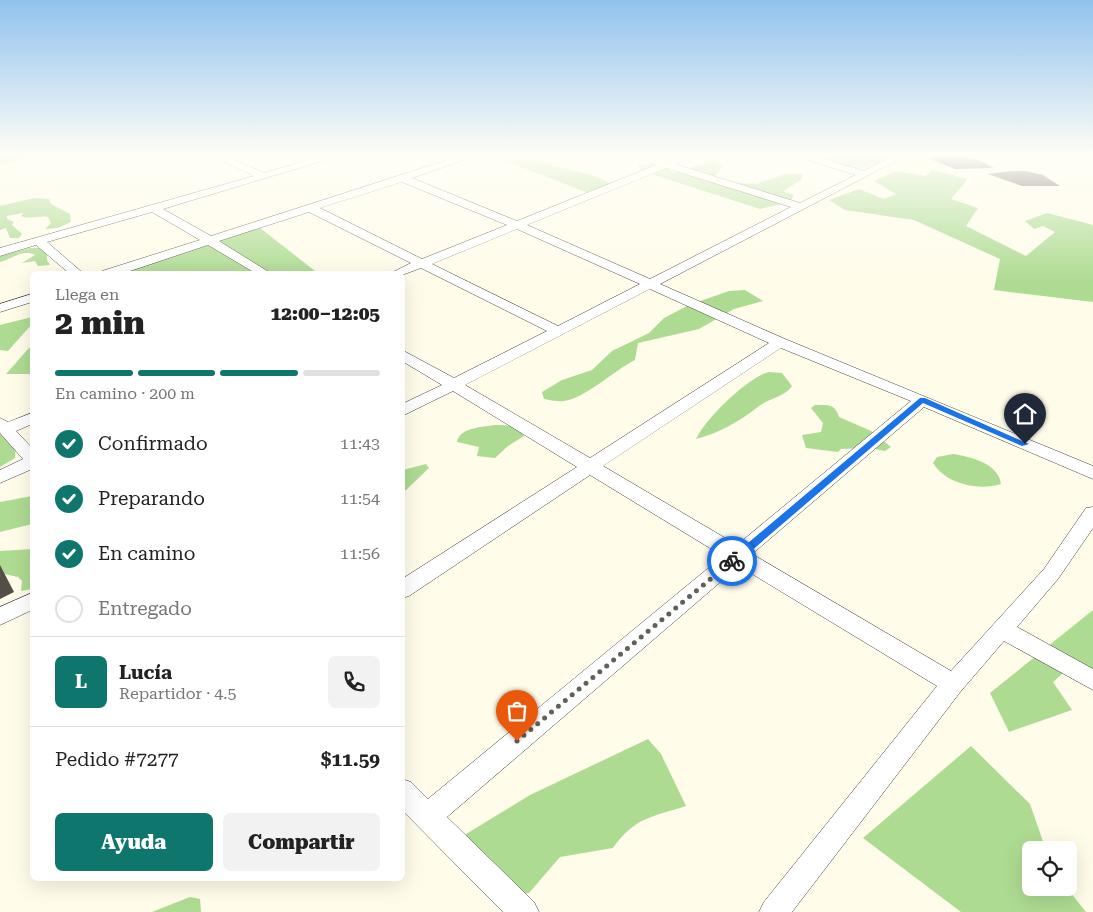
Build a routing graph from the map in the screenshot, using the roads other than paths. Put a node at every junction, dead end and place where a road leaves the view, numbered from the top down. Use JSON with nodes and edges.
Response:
{"nodes":[{"id":1,"x":193,"y":197,"type":"edge"},
{"id":2,"x":345,"y":197,"type":"edge"},
{"id":3,"x":448,"y":197,"type":"edge"},
{"id":4,"x":587,"y":197,"type":"edge"},
{"id":5,"x":768,"y":197,"type":"edge"},
{"id":6,"x":821,"y":197,"type":"edge"},
{"id":7,"x":801,"y":207,"type":"junction"},
{"id":8,"x":154,"y":208,"type":"junction"},
{"id":9,"x":310,"y":208,"type":"junction"},
{"id":10,"x":518,"y":225,"type":"junction"},
{"id":11,"x":210,"y":240,"type":"junction"},
{"id":12,"x":38,"y":241,"type":"junction"},
{"id":13,"x":0,"y":252,"type":"edge"},
{"id":14,"x":422,"y":263,"type":"junction"},
{"id":15,"x":74,"y":271,"type":"edge"},
{"id":16,"x":116,"y":271,"type":"edge"},
{"id":17,"x":261,"y":271,"type":"edge"},
{"id":18,"x":402,"y":271,"type":"edge"},
{"id":19,"x":650,"y":284,"type":"junction"},
{"id":20,"x":30,"y":299,"type":"edge"},
{"id":21,"x":0,"y":308,"type":"edge"},
{"id":22,"x":558,"y":331,"type":"junction"},
{"id":23,"x":780,"y":342,"type":"junction"},
{"id":24,"x":405,"y":356,"type":"edge"},
{"id":25,"x":455,"y":384,"type":"junction"},
{"id":26,"x":922,"y":400,"type":"junction"},
{"id":27,"x":405,"y":409,"type":"edge"},
{"id":28,"x":30,"y":419,"type":"edge"},
{"id":29,"x":3,"y":426,"type":"edge"},
{"id":30,"x":30,"y":456,"type":"edge"},
{"id":31,"x":30,"y":463,"type":"edge"},
{"id":32,"x":588,"y":466,"type":"junction"},
{"id":33,"x":1093,"y":474,"type":"edge"},
{"id":34,"x":0,"y":477,"type":"edge"},
{"id":35,"x":1093,"y":512,"type":"edge"},
{"id":36,"x":739,"y":556,"type":"junction"},
{"id":37,"x":405,"y":588,"type":"edge"},
{"id":38,"x":30,"y":602,"type":"edge"},
{"id":39,"x":0,"y":617,"type":"edge"},
{"id":40,"x":1001,"y":629,"type":"junction"},
{"id":41,"x":1093,"y":680,"type":"edge"},
{"id":42,"x":953,"y":684,"type":"junction"},
{"id":43,"x":405,"y":794,"type":"edge"},
{"id":44,"x":429,"y":816,"type":"junction"},
{"id":45,"x":524,"y":912,"type":"edge"},
{"id":46,"x":774,"y":912,"type":"edge"}],
"edges":[{"from":1,"to":8,"type":"street"},
{"from":2,"to":9,"type":"street"},
{"from":3,"to":10,"type":"street"},
{"from":4,"to":10,"type":"street"},
{"from":5,"to":7,"type":"street"},
{"from":6,"to":7,"type":"street"},
{"from":7,"to":19,"type":"street"},
{"from":8,"to":11,"type":"street"},
{"from":8,"to":12,"type":"street"},
{"from":9,"to":11,"type":"street"},
{"from":9,"to":14,"type":"street"},
{"from":10,"to":14,"type":"street"},
{"from":10,"to":19,"type":"street"},
{"from":11,"to":16,"type":"street"},
{"from":11,"to":17,"type":"street"},
{"from":12,"to":13,"type":"street"},
{"from":12,"to":15,"type":"street"},
{"from":14,"to":18,"type":"street"},
{"from":14,"to":22,"type":"street"},
{"from":19,"to":22,"type":"street"},
{"from":19,"to":23,"type":"street"},
{"from":20,"to":21,"type":"street"},
{"from":22,"to":25,"type":"street"},
{"from":23,"to":26,"type":"street"},
{"from":23,"to":32,"type":"street"},
{"from":24,"to":25,"type":"street"},
{"from":25,"to":27,"type":"street"},
{"from":25,"to":32,"type":"street"},
{"from":26,"to":33,"type":"street"},
{"from":26,"to":36,"type":"street"},
{"from":28,"to":29,"type":"street"},
{"from":29,"to":30,"type":"street"},
{"from":31,"to":34,"type":"street"},
{"from":32,"to":36,"type":"street"},
{"from":32,"to":37,"type":"street"},
{"from":35,"to":40,"type":"street"},
{"from":36,"to":42,"type":"street"},
{"from":36,"to":44,"type":"street"},
{"from":38,"to":39,"type":"street"},
{"from":40,"to":41,"type":"street"},
{"from":40,"to":42,"type":"street"},
{"from":42,"to":46,"type":"street"},
{"from":43,"to":44,"type":"street"},
{"from":44,"to":45,"type":"street"}]}
